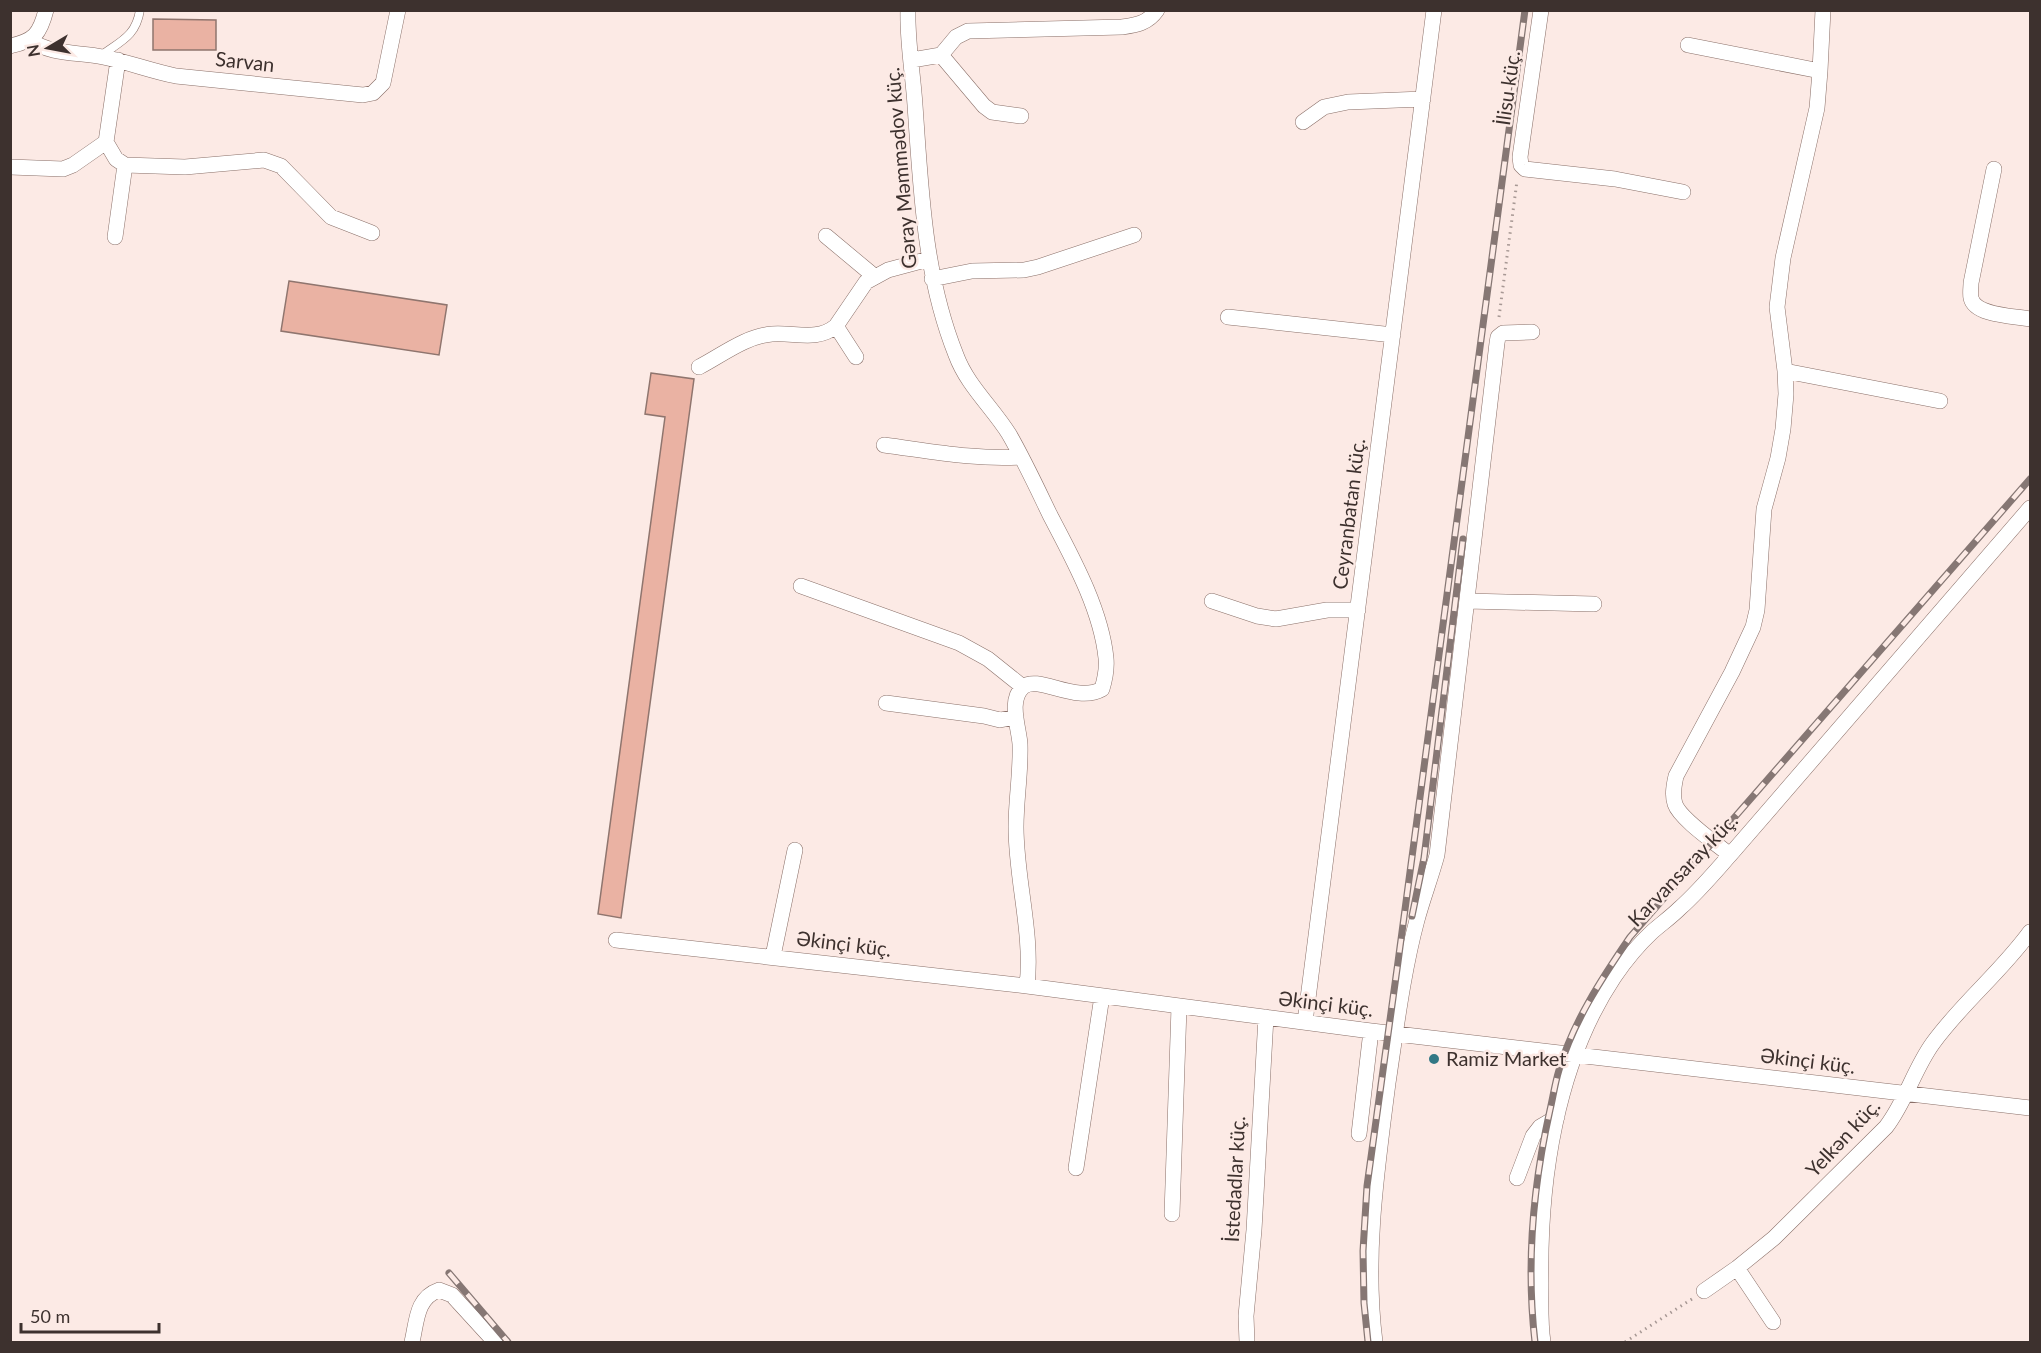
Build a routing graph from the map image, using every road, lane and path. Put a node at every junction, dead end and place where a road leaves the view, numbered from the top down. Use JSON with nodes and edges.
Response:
{"nodes":[{"id":1,"x":46,"y":10,"type":"edge"},
{"id":2,"x":140,"y":10,"type":"edge"},
{"id":3,"x":398,"y":10,"type":"edge"},
{"id":4,"x":908,"y":10,"type":"edge"},
{"id":5,"x":1157,"y":10,"type":"edge"},
{"id":6,"x":1434,"y":10,"type":"edge"},
{"id":7,"x":1541,"y":10,"type":"edge"},
{"id":8,"x":1822,"y":10,"type":"edge"},
{"id":9,"x":30,"y":40,"type":"junction"},
{"id":10,"x":1688,"y":45,"type":"dead end"},
{"id":11,"x":10,"y":46,"type":"edge"},
{"id":12,"x":941,"y":55,"type":"junction"},
{"id":13,"x":100,"y":56,"type":"junction"},
{"id":14,"x":118,"y":60,"type":"junction"},
{"id":15,"x":912,"y":60,"type":"junction"},
{"id":16,"x":1820,"y":71,"type":"junction"},
{"id":17,"x":1423,"y":99,"type":"junction"},
{"id":18,"x":1021,"y":116,"type":"dead end"},
{"id":19,"x":1303,"y":122,"type":"dead end"},
{"id":20,"x":106,"y":142,"type":"junction"},
{"id":21,"x":125,"y":165,"type":"junction"},
{"id":22,"x":10,"y":167,"type":"edge"},
{"id":23,"x":1523,"y":167,"type":"junction"},
{"id":24,"x":1994,"y":169,"type":"dead end"},
{"id":25,"x":1683,"y":192,"type":"dead end"},
{"id":26,"x":372,"y":233,"type":"dead end"},
{"id":27,"x":1134,"y":235,"type":"dead end"},
{"id":28,"x":826,"y":236,"type":"dead end"},
{"id":29,"x":115,"y":237,"type":"dead end"},
{"id":30,"x":929,"y":260,"type":"junction"},
{"id":31,"x":874,"y":276,"type":"junction"},
{"id":32,"x":932,"y":279,"type":"junction"},
{"id":33,"x":1228,"y":317,"type":"dead end"},
{"id":34,"x":2031,"y":319,"type":"edge"},
{"id":35,"x":836,"y":326,"type":"junction"},
{"id":36,"x":1532,"y":332,"type":"dead end"},
{"id":37,"x":1393,"y":335,"type":"junction"},
{"id":38,"x":1498,"y":337,"type":"junction"},
{"id":39,"x":856,"y":357,"type":"dead end"},
{"id":40,"x":699,"y":368,"type":"dead end"},
{"id":41,"x":1785,"y":370,"type":"junction"},
{"id":42,"x":1940,"y":401,"type":"dead end"},
{"id":43,"x":884,"y":445,"type":"dead end"},
{"id":44,"x":1021,"y":457,"type":"junction"},
{"id":45,"x":2031,"y":508,"type":"edge"},
{"id":46,"x":801,"y":586,"type":"dead end"},
{"id":47,"x":1212,"y":601,"type":"dead end"},
{"id":48,"x":1467,"y":601,"type":"junction"},
{"id":49,"x":1594,"y":604,"type":"dead end"},
{"id":50,"x":1358,"y":610,"type":"junction"},
{"id":51,"x":1023,"y":687,"type":"junction"},
{"id":52,"x":886,"y":703,"type":"dead end"},
{"id":53,"x":1016,"y":717,"type":"junction"},
{"id":54,"x":795,"y":850,"type":"dead end"},
{"id":55,"x":1730,"y":855,"type":"junction"},
{"id":56,"x":2031,"y":932,"type":"edge"},
{"id":57,"x":616,"y":940,"type":"dead end"},
{"id":58,"x":773,"y":957,"type":"junction"},
{"id":59,"x":1027,"y":986,"type":"junction"},
{"id":60,"x":1102,"y":996,"type":"junction"},
{"id":61,"x":1179,"y":1007,"type":"junction"},
{"id":62,"x":1266,"y":1017,"type":"junction"},
{"id":63,"x":1305,"y":1022,"type":"junction"},
{"id":64,"x":1371,"y":1031,"type":"junction"},
{"id":65,"x":1395,"y":1034,"type":"junction"},
{"id":66,"x":1575,"y":1054,"type":"junction"},
{"id":67,"x":1906,"y":1093,"type":"junction"},
{"id":68,"x":2031,"y":1108,"type":"edge"},
{"id":69,"x":1557,"y":1117,"type":"junction"},
{"id":70,"x":1359,"y":1134,"type":"dead end"},
{"id":71,"x":1076,"y":1168,"type":"dead end"},
{"id":72,"x":1517,"y":1178,"type":"dead end"},
{"id":73,"x":1172,"y":1214,"type":"dead end"},
{"id":74,"x":1737,"y":1268,"type":"junction"},
{"id":75,"x":1704,"y":1291,"type":"joint"},
{"id":76,"x":1773,"y":1322,"type":"dead end"},
{"id":77,"x":412,"y":1342,"type":"edge"},
{"id":78,"x":495,"y":1342,"type":"edge"},
{"id":79,"x":1247,"y":1342,"type":"edge"},
{"id":80,"x":1375,"y":1342,"type":"edge"},
{"id":81,"x":1543,"y":1342,"type":"edge"},
{"id":82,"x":1625,"y":1342,"type":"edge"}],
"edges":[{"from":1,"to":9,"type":"street"},
{"from":2,"to":13,"type":"lane"},
{"from":3,"to":14,"type":"street","name":"Sarvan"},
{"from":4,"to":15,"type":"street","name":"Gəray Məmmədov küç."},
{"from":5,"to":12,"type":"street"},
{"from":6,"to":17,"type":"street","name":"Ceyranbatan küç."},
{"from":7,"to":23,"type":"street","name":"İlisu küç."},
{"from":8,"to":16,"type":"street"},
{"from":9,"to":11,"type":"street"},
{"from":9,"to":13,"type":"street","name":"Sarvan"},
{"from":10,"to":16,"type":"street"},
{"from":12,"to":15,"type":"street"},
{"from":12,"to":18,"type":"street"},
{"from":13,"to":14,"type":"street","name":"Sarvan"},
{"from":14,"to":20,"type":"street"},
{"from":15,"to":30,"type":"street","name":"Gəray Məmmədov küç."},
{"from":16,"to":41,"type":"street"},
{"from":17,"to":19,"type":"street"},
{"from":17,"to":37,"type":"street","name":"Ceyranbatan küç."},
{"from":20,"to":21,"type":"street"},
{"from":20,"to":22,"type":"street"},
{"from":21,"to":26,"type":"street"},
{"from":21,"to":29,"type":"street"},
{"from":23,"to":25,"type":"street"},
{"from":23,"to":38,"type":"path"},
{"from":24,"to":34,"type":"street"},
{"from":27,"to":32,"type":"street"},
{"from":28,"to":31,"type":"street"},
{"from":30,"to":31,"type":"street"},
{"from":30,"to":32,"type":"street","name":"Gəray Məmmədov küç."},
{"from":31,"to":35,"type":"street"},
{"from":32,"to":44,"type":"street","name":"Gəray Məmmədov küç."},
{"from":33,"to":37,"type":"street"},
{"from":35,"to":39,"type":"street"},
{"from":35,"to":40,"type":"street"},
{"from":36,"to":38,"type":"street"},
{"from":37,"to":50,"type":"street","name":"Ceyranbatan küç."},
{"from":38,"to":48,"type":"street"},
{"from":41,"to":42,"type":"street"},
{"from":41,"to":55,"type":"street"},
{"from":43,"to":44,"type":"street"},
{"from":44,"to":51,"type":"street","name":"Gəray Məmmədov küç."},
{"from":45,"to":55,"type":"street","name":"Karvansaray küç."},
{"from":46,"to":51,"type":"street"},
{"from":47,"to":50,"type":"street"},
{"from":48,"to":49,"type":"street"},
{"from":48,"to":65,"type":"street"},
{"from":50,"to":63,"type":"street","name":"Ceyranbatan küç."},
{"from":51,"to":53,"type":"street"},
{"from":52,"to":53,"type":"street"},
{"from":53,"to":59,"type":"street"},
{"from":54,"to":58,"type":"street"},
{"from":55,"to":66,"type":"street","name":"Karvansaray küç."},
{"from":56,"to":67,"type":"street","name":"Yelkən küç."},
{"from":57,"to":58,"type":"street","name":"Əkinçi küç."},
{"from":58,"to":59,"type":"street","name":"Əkinçi küç."},
{"from":59,"to":60,"type":"street","name":"Əkinçi küç."},
{"from":60,"to":61,"type":"street","name":"Əkinçi küç."},
{"from":60,"to":71,"type":"street"},
{"from":61,"to":62,"type":"street","name":"Əkinçi küç."},
{"from":61,"to":73,"type":"street"},
{"from":62,"to":63,"type":"street","name":"Əkinçi küç."},
{"from":62,"to":79,"type":"street","name":"İstedadlar küç."},
{"from":63,"to":64,"type":"street","name":"Əkinçi küç."},
{"from":64,"to":65,"type":"street","name":"Əkinçi küç."},
{"from":64,"to":70,"type":"street"},
{"from":65,"to":66,"type":"street","name":"Əkinçi küç."},
{"from":65,"to":80,"type":"street"},
{"from":66,"to":67,"type":"street","name":"Əkinçi küç."},
{"from":66,"to":69,"type":"street","name":"Karvansaray küç."},
{"from":67,"to":68,"type":"street","name":"Əkinçi küç."},
{"from":67,"to":74,"type":"street","name":"Yelkən küç."},
{"from":69,"to":72,"type":"street"},
{"from":69,"to":81,"type":"street","name":"Karvansaray küç."},
{"from":74,"to":75,"type":"street","name":"Yelkən küç."},
{"from":74,"to":76,"type":"street"},
{"from":75,"to":82,"type":"path"},
{"from":77,"to":78,"type":"street"}]}
